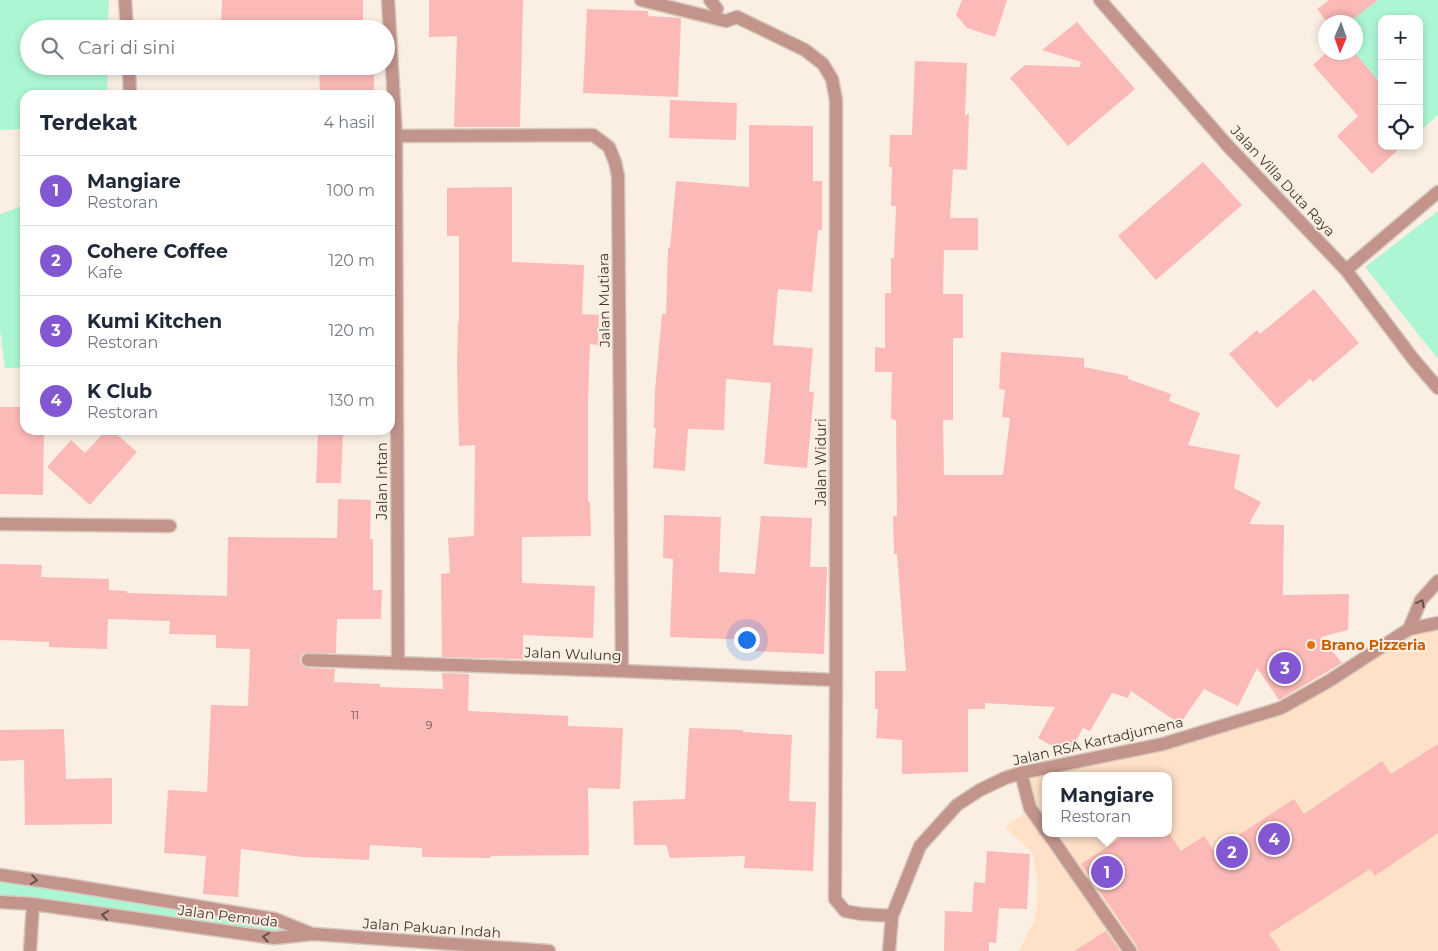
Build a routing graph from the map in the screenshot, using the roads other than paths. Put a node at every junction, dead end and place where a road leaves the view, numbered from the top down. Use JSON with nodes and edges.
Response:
{"nodes":[{"id":1,"x":125,"y":0,"type":"edge"},
{"id":2,"x":388,"y":0,"type":"edge"},
{"id":3,"x":641,"y":0,"type":"edge"},
{"id":4,"x":1105,"y":2,"type":"edge"},
{"id":5,"x":126,"y":20,"type":"edge"},
{"id":6,"x":389,"y":20,"type":"edge"},
{"id":7,"x":129,"y":75,"type":"edge"},
{"id":8,"x":392,"y":75,"type":"edge"},
{"id":9,"x":130,"y":90,"type":"edge"},
{"id":10,"x":393,"y":90,"type":"edge"},
{"id":11,"x":395,"y":119,"type":"edge"},
{"id":12,"x":396,"y":136,"type":"junction"},
{"id":13,"x":1438,"y":192,"type":"edge"},
{"id":14,"x":1346,"y":270,"type":"junction"},
{"id":15,"x":1438,"y":388,"type":"edge"},
{"id":16,"x":0,"y":524,"type":"edge"},
{"id":17,"x":170,"y":526,"type":"dead end"},
{"id":18,"x":1438,"y":581,"type":"edge"},
{"id":19,"x":1438,"y":623,"type":"edge"},
{"id":20,"x":1409,"y":629,"type":"junction"},
{"id":21,"x":308,"y":660,"type":"dead end"},
{"id":22,"x":398,"y":663,"type":"junction"},
{"id":23,"x":622,"y":671,"type":"junction"},
{"id":24,"x":836,"y":680,"type":"junction"},
{"id":25,"x":1021,"y":773,"type":"junction"},
{"id":26,"x":1042,"y":825,"type":"edge"},
{"id":27,"x":1050,"y":837,"type":"edge"},
{"id":28,"x":0,"y":875,"type":"edge"},
{"id":29,"x":0,"y":902,"type":"edge"},
{"id":30,"x":33,"y":904,"type":"junction"},
{"id":31,"x":892,"y":916,"type":"junction"},
{"id":32,"x":314,"y":934,"type":"junction"},
{"id":33,"x":30,"y":951,"type":"edge"},
{"id":34,"x":549,"y":951,"type":"edge"},
{"id":35,"x":889,"y":951,"type":"edge"},
{"id":36,"x":1130,"y":951,"type":"edge"}],
"edges":[{"from":1,"to":5,"type":"street"},
{"from":2,"to":6,"type":"street","name":"Jalan Intan"},
{"from":3,"to":24,"type":"street","name":"Jalan Widuri"},
{"from":4,"to":14,"type":"street","name":"Jalan Villa Duta Raya"},
{"from":7,"to":9,"type":"street"},
{"from":8,"to":10,"type":"street","name":"Jalan Intan"},
{"from":11,"to":12,"type":"street","name":"Jalan Intan"},
{"from":12,"to":22,"type":"street","name":"Jalan Intan"},
{"from":12,"to":23,"type":"street","name":"Jalan Mutiara"},
{"from":13,"to":14,"type":"street"},
{"from":14,"to":15,"type":"street","name":"Jalan Villa Duta Raya"},
{"from":16,"to":17,"type":"street"},
{"from":20,"to":18,"type":"street","one_way":true},
{"from":19,"to":20,"type":"street","name":"Jalan RSA Kartadjumena"},
{"from":20,"to":25,"type":"street","name":"Jalan RSA Kartadjumena"},
{"from":21,"to":22,"type":"street","name":"Jalan Wulung"},
{"from":22,"to":23,"type":"street","name":"Jalan Wulung"},
{"from":23,"to":24,"type":"street","name":"Jalan Wulung"},
{"from":24,"to":31,"type":"street","name":"Jalan Widuri"},
{"from":25,"to":26,"type":"street"},
{"from":25,"to":31,"type":"street","name":"Jalan RSA Kartadjumena"},
{"from":27,"to":36,"type":"street"},
{"from":28,"to":32,"type":"street","name":"Jalan Pemuda","one_way":true},
{"from":29,"to":30,"type":"street","name":"Jalan Pemuda"},
{"from":32,"to":30,"type":"street","name":"Jalan Pemuda","one_way":true},
{"from":30,"to":33,"type":"street"},
{"from":31,"to":35,"type":"street","name":"Jalan RSA Kartadjumena"},
{"from":32,"to":34,"type":"street","name":"Jalan Pakuan Indah"}]}
